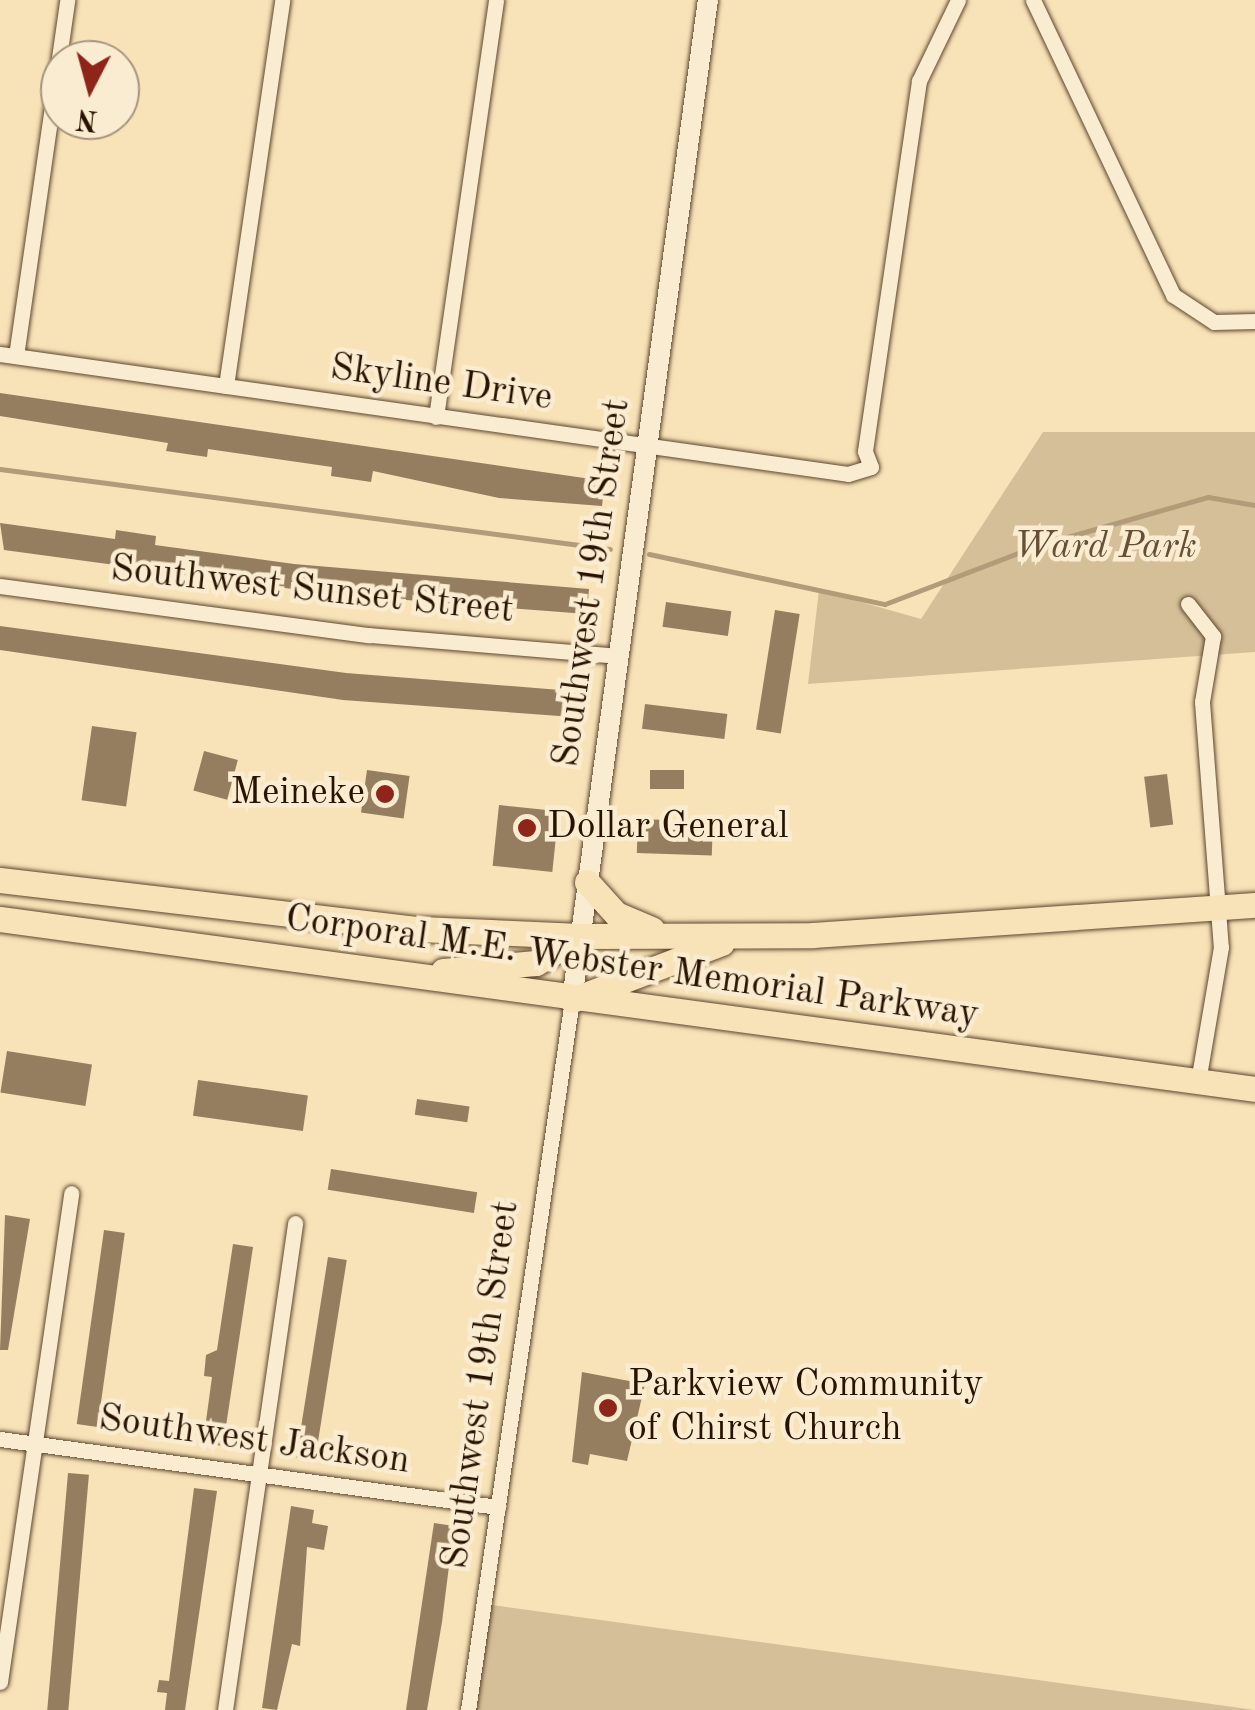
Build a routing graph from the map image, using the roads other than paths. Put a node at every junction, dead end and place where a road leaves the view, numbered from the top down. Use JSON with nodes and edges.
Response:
{"nodes":[{"id":1,"x":67,"y":0,"type":"edge"},
{"id":2,"x":282,"y":0,"type":"edge"},
{"id":3,"x":496,"y":0,"type":"edge"},
{"id":4,"x":708,"y":0,"type":"edge"},
{"id":5,"x":958,"y":0,"type":"edge"},
{"id":6,"x":1033,"y":0,"type":"edge"},
{"id":7,"x":1255,"y":321,"type":"edge"},
{"id":8,"x":8,"y":355,"type":"edge"},
{"id":9,"x":226,"y":386,"type":"junction"},
{"id":10,"x":436,"y":417,"type":"junction"},
{"id":11,"x":646,"y":446,"type":"junction"},
{"id":12,"x":0,"y":586,"type":"edge"},
{"id":13,"x":1188,"y":604,"type":"dead end"},
{"id":14,"x":618,"y":656,"type":"junction"},
{"id":15,"x":0,"y":880,"type":"edge"},
{"id":16,"x":588,"y":882,"type":"junction"},
{"id":17,"x":1255,"y":905,"type":"edge"},
{"id":18,"x":1219,"y":908,"type":"junction"},
{"id":19,"x":0,"y":918,"type":"edge"},
{"id":20,"x":746,"y":935,"type":"junction"},
{"id":21,"x":580,"y":936,"type":"junction"},
{"id":22,"x":681,"y":936,"type":"junction"},
{"id":23,"x":398,"y":975,"type":"junction"},
{"id":24,"x":572,"y":1000,"type":"junction"},
{"id":25,"x":1198,"y":1081,"type":"junction"},
{"id":26,"x":1255,"y":1089,"type":"edge"},
{"id":27,"x":70,"y":1193,"type":"dead end"},
{"id":28,"x":295,"y":1223,"type":"dead end"},
{"id":29,"x":0,"y":1438,"type":"edge"},
{"id":30,"x":36,"y":1444,"type":"junction"},
{"id":31,"x":258,"y":1474,"type":"junction"},
{"id":32,"x":498,"y":1507,"type":"junction"},
{"id":33,"x":0,"y":1682,"type":"edge"},
{"id":34,"x":225,"y":1710,"type":"edge"},
{"id":35,"x":468,"y":1710,"type":"edge"}],
"edges":[{"from":1,"to":8,"type":"street"},
{"from":2,"to":9,"type":"street"},
{"from":3,"to":10,"type":"street"},
{"from":4,"to":11,"type":"street","name":"Southwest 19th Street"},
{"from":5,"to":11,"type":"street","name":"Skyline Drive"},
{"from":6,"to":7,"type":"street"},
{"from":8,"to":9,"type":"street","name":"Skyline Drive"},
{"from":9,"to":10,"type":"street","name":"Skyline Drive"},
{"from":10,"to":11,"type":"street","name":"Skyline Drive"},
{"from":11,"to":14,"type":"street","name":"Southwest 19th Street"},
{"from":12,"to":14,"type":"street","name":"Southwest Sunset Street"},
{"from":13,"to":18,"type":"street"},
{"from":14,"to":16,"type":"street","name":"Southwest 19th Street"},
{"from":15,"to":21,"type":"main road","name":"Corporal M.E. Webster Memorial Parkway"},
{"from":16,"to":21,"type":"street","name":"Southwest 19th Street"},
{"from":16,"to":22,"type":"main road"},
{"from":17,"to":18,"type":"main road","name":"Corporal M.E. Webster Memorial Parkway"},
{"from":18,"to":20,"type":"main road","name":"Corporal M.E. Webster Memorial Parkway"},
{"from":18,"to":25,"type":"street"},
{"from":19,"to":23,"type":"main road","name":"Corporal M.E. Webster Memorial Parkway"},
{"from":20,"to":22,"type":"main road","name":"Corporal M.E. Webster Memorial Parkway"},
{"from":20,"to":24,"type":"main road"},
{"from":21,"to":22,"type":"main road","name":"Corporal M.E. Webster Memorial Parkway"},
{"from":21,"to":23,"type":"main road"},
{"from":21,"to":24,"type":"street","name":"Southwest 19th Street"},
{"from":23,"to":24,"type":"main road","name":"Corporal M.E. Webster Memorial Parkway"},
{"from":24,"to":25,"type":"main road","name":"Corporal M.E. Webster Memorial Parkway"},
{"from":24,"to":32,"type":"street","name":"Southwest 19th Street"},
{"from":25,"to":26,"type":"main road","name":"Corporal M.E. Webster Memorial Parkway"},
{"from":27,"to":30,"type":"street"},
{"from":28,"to":31,"type":"street"},
{"from":29,"to":30,"type":"street","name":"Southwest Jackson"},
{"from":30,"to":31,"type":"street","name":"Southwest Jackson"},
{"from":30,"to":33,"type":"street"},
{"from":31,"to":32,"type":"street","name":"Southwest Jackson"},
{"from":31,"to":34,"type":"street"},
{"from":32,"to":35,"type":"street","name":"Southwest 19th Street"}]}
